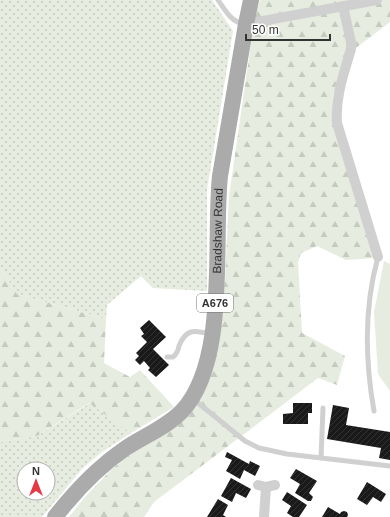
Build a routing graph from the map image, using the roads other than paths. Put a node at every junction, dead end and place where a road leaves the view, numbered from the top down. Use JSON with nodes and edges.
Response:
{"nodes":[{"id":1,"x":218,"y":0,"type":"edge"},
{"id":2,"x":251,"y":0,"type":"edge"},
{"id":3,"x":377,"y":0,"type":"edge"},
{"id":4,"x":342,"y":6,"type":"junction"},
{"id":5,"x":246,"y":24,"type":"junction"},
{"id":6,"x":378,"y":257,"type":"joint"},
{"id":7,"x":212,"y":334,"type":"junction"},
{"id":8,"x":167,"y":357,"type":"dead end"},
{"id":9,"x":192,"y":398,"type":"junction"},
{"id":10,"x":323,"y":408,"type":"dead end"},
{"id":11,"x":374,"y":411,"type":"dead end"},
{"id":12,"x":321,"y":458,"type":"junction"},
{"id":13,"x":390,"y":466,"type":"edge"},
{"id":14,"x":266,"y":486,"type":"dead end"},
{"id":15,"x":55,"y":517,"type":"edge"},
{"id":16,"x":264,"y":517,"type":"edge"}],
"edges":[{"from":1,"to":5,"type":"lane"},
{"from":2,"to":5,"type":"main road","name":"Bradshaw Road","number":"A676"},
{"from":3,"to":4,"type":"street"},
{"from":4,"to":5,"type":"street"},
{"from":4,"to":6,"type":"street"},
{"from":5,"to":7,"type":"main road","name":"Bradshaw Road","number":"A676"},
{"from":6,"to":11,"type":"lane"},
{"from":7,"to":8,"type":"lane"},
{"from":7,"to":9,"type":"main road","name":"Bradshaw Road","number":"A676"},
{"from":9,"to":12,"type":"lane"},
{"from":9,"to":15,"type":"main road","name":"Bradshaw Road","number":"A676"},
{"from":10,"to":12,"type":"lane"},
{"from":12,"to":13,"type":"lane"},
{"from":14,"to":16,"type":"street"}]}
